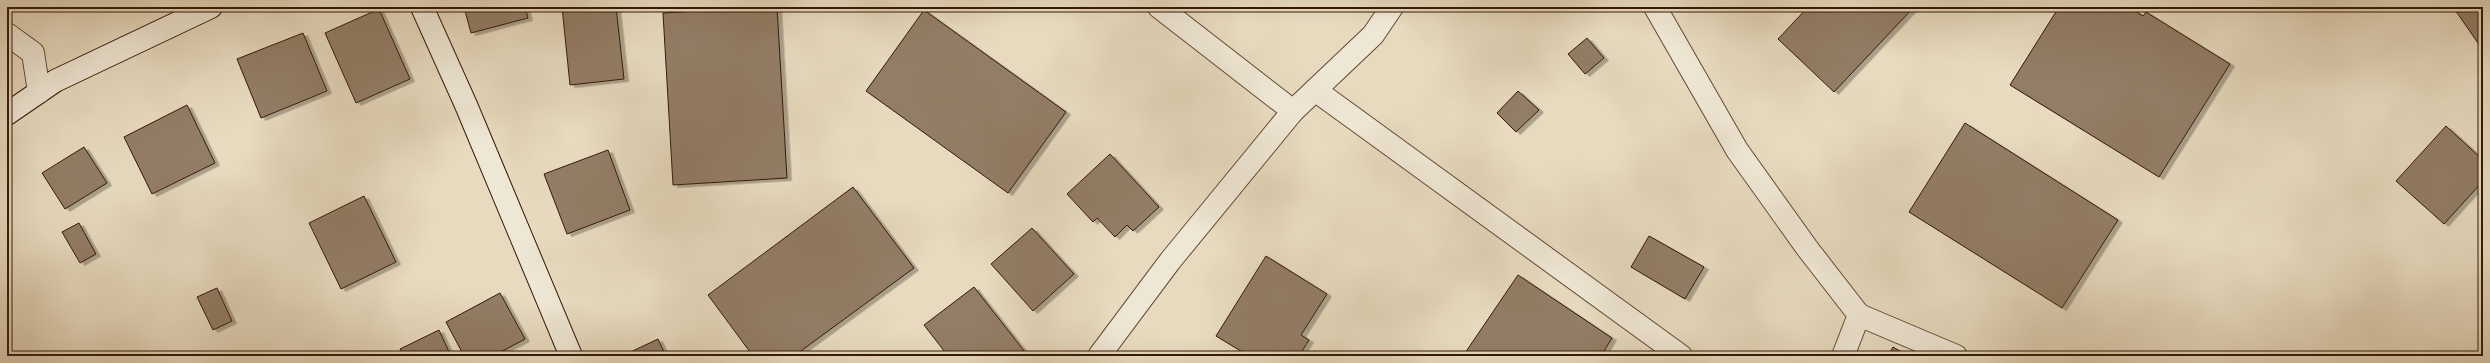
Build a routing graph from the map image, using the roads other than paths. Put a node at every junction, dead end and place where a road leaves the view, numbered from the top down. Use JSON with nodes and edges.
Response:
{"nodes":[{"id":1,"x":211,"y":7,"type":"edge"},
{"id":2,"x":422,"y":7,"type":"edge"},
{"id":3,"x":1159,"y":7,"type":"edge"},
{"id":4,"x":1392,"y":7,"type":"edge"},
{"id":5,"x":1655,"y":7,"type":"edge"},
{"id":6,"x":7,"y":34,"type":"edge"},
{"id":7,"x":1315,"y":90,"type":"junction"},
{"id":8,"x":39,"y":92,"type":"junction"},
{"id":9,"x":1293,"y":111,"type":"junction"},
{"id":10,"x":7,"y":114,"type":"edge"},
{"id":11,"x":1859,"y":315,"type":"junction"},
{"id":12,"x":571,"y":356,"type":"edge"},
{"id":13,"x":1099,"y":356,"type":"edge"},
{"id":14,"x":1681,"y":356,"type":"edge"},
{"id":15,"x":1843,"y":356,"type":"edge"},
{"id":16,"x":1956,"y":356,"type":"edge"}],
"edges":[{"from":1,"to":8,"type":"street"},
{"from":2,"to":12,"type":"street"},
{"from":3,"to":9,"type":"street"},
{"from":4,"to":7,"type":"street"},
{"from":5,"to":11,"type":"street"},
{"from":6,"to":8,"type":"street"},
{"from":7,"to":9,"type":"street"},
{"from":7,"to":14,"type":"street"},
{"from":8,"to":10,"type":"street"},
{"from":9,"to":13,"type":"street"},
{"from":11,"to":15,"type":"street"},
{"from":11,"to":16,"type":"street"}]}
